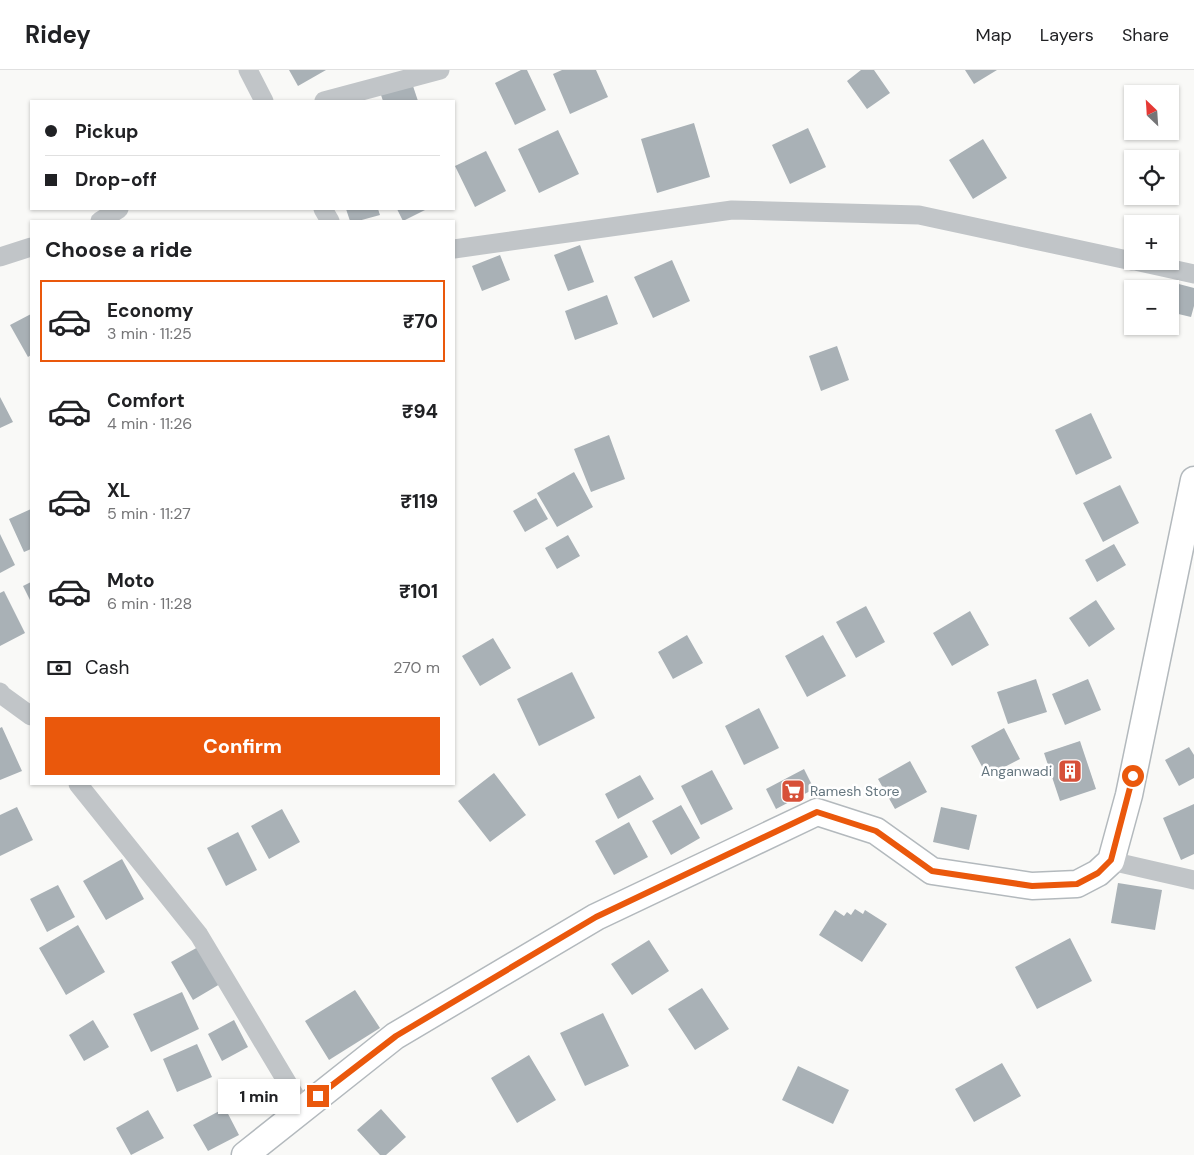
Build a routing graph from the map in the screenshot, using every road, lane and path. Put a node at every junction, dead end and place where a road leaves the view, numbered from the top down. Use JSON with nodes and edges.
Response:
{"nodes":[{"id":1,"x":248,"y":70,"type":"edge"},
{"id":2,"x":440,"y":70,"type":"edge"},
{"id":3,"x":263,"y":100,"type":"edge"},
{"id":4,"x":328,"y":100,"type":"edge"},
{"id":5,"x":117,"y":210,"type":"edge"},
{"id":6,"x":102,"y":220,"type":"edge"},
{"id":7,"x":30,"y":247,"type":"edge"},
{"id":8,"x":455,"y":249,"type":"edge"},
{"id":9,"x":0,"y":257,"type":"edge"},
{"id":10,"x":1124,"y":259,"type":"edge"},
{"id":11,"x":1176,"y":270,"type":"edge"},
{"id":12,"x":1194,"y":274,"type":"edge"},
{"id":13,"x":1194,"y":480,"type":"edge"},
{"id":14,"x":0,"y":692,"type":"edge"},
{"id":15,"x":30,"y":715,"type":"edge"},
{"id":16,"x":79,"y":785,"type":"edge"},
{"id":17,"x":1111,"y":860,"type":"junction"},
{"id":18,"x":1194,"y":880,"type":"edge"},
{"id":19,"x":303,"y":1109,"type":"junction"},
{"id":20,"x":245,"y":1155,"type":"edge"}],
"edges":[{"from":1,"to":3,"type":"street"},
{"from":2,"to":4,"type":"street"},
{"from":5,"to":6,"type":"street"},
{"from":7,"to":9,"type":"street"},
{"from":8,"to":10,"type":"street"},
{"from":11,"to":12,"type":"street"},
{"from":13,"to":17,"type":"main road"},
{"from":14,"to":15,"type":"street"},
{"from":16,"to":19,"type":"street"},
{"from":17,"to":18,"type":"street"},
{"from":17,"to":19,"type":"main road"},
{"from":19,"to":20,"type":"main road"}]}
